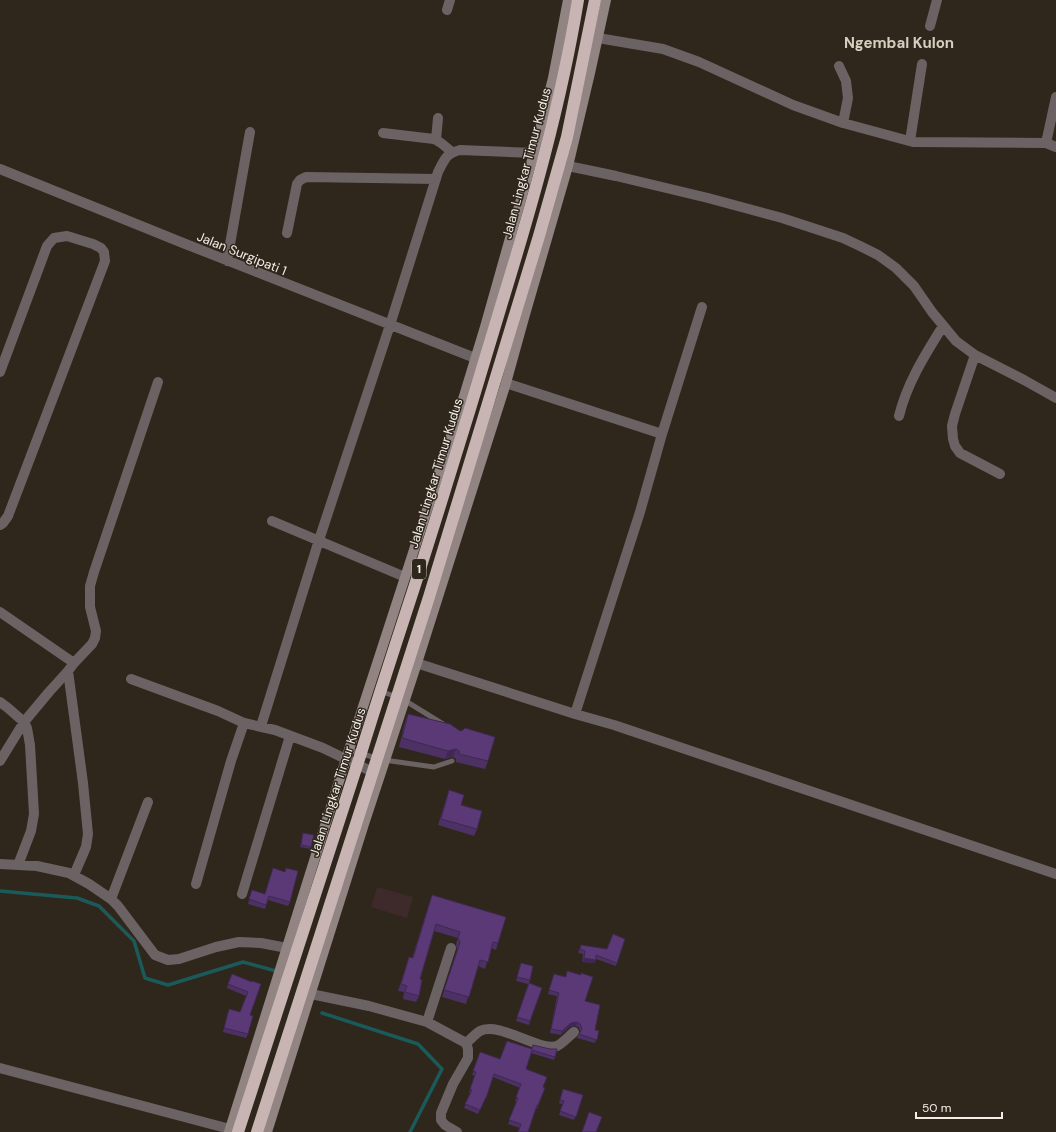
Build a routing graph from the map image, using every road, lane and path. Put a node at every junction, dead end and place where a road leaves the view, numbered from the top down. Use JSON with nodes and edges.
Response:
{"nodes":[{"id":1,"x":568,"y":0,"type":"edge"},
{"id":2,"x":578,"y":0,"type":"edge"},
{"id":3,"x":595,"y":0,"type":"edge"},
{"id":4,"x":606,"y":0,"type":"edge"},
{"id":5,"x":938,"y":0,"type":"edge"},
{"id":6,"x":930,"y":26,"type":"dead end"},
{"id":7,"x":598,"y":38,"type":"junction"},
{"id":8,"x":922,"y":64,"type":"dead end"},
{"id":9,"x":840,"y":66,"type":"dead end"},
{"id":10,"x":1056,"y":97,"type":"edge"},
{"id":11,"x":438,"y":118,"type":"dead end"},
{"id":12,"x":843,"y":123,"type":"junction"},
{"id":13,"x":250,"y":132,"type":"dead end"},
{"id":14,"x":383,"y":133,"type":"dead end"},
{"id":15,"x":436,"y":140,"type":"junction"},
{"id":16,"x":910,"y":141,"type":"junction"},
{"id":17,"x":1046,"y":143,"type":"junction"},
{"id":18,"x":1056,"y":147,"type":"edge"},
{"id":19,"x":452,"y":152,"type":"junction"},
{"id":20,"x":534,"y":153,"type":"junction"},
{"id":21,"x":568,"y":166,"type":"junction"},
{"id":22,"x":0,"y":169,"type":"edge"},
{"id":23,"x":436,"y":179,"type":"junction"},
{"id":24,"x":287,"y":232,"type":"dead end"},
{"id":25,"x":227,"y":261,"type":"junction"},
{"id":26,"x":702,"y":306,"type":"dead end"},
{"id":27,"x":390,"y":325,"type":"junction"},
{"id":28,"x":943,"y":326,"type":"junction"},
{"id":29,"x":975,"y":355,"type":"junction"},
{"id":30,"x":475,"y":358,"type":"junction"},
{"id":31,"x":0,"y":372,"type":"edge"},
{"id":32,"x":158,"y":382,"type":"dead end"},
{"id":33,"x":506,"y":383,"type":"junction"},
{"id":34,"x":1056,"y":397,"type":"edge"},
{"id":35,"x":899,"y":416,"type":"dead end"},
{"id":36,"x":662,"y":434,"type":"junction"},
{"id":37,"x":1000,"y":474,"type":"dead end"},
{"id":38,"x":272,"y":522,"type":"dead end"},
{"id":39,"x":0,"y":525,"type":"edge"},
{"id":40,"x":319,"y":540,"type":"junction"},
{"id":41,"x":405,"y":576,"type":"junction"},
{"id":42,"x":0,"y":612,"type":"edge"},
{"id":43,"x":413,"y":662,"type":"junction"},
{"id":44,"x":71,"y":667,"type":"junction"},
{"id":45,"x":130,"y":679,"type":"dead end"},
{"id":46,"x":374,"y":690,"type":"junction"},
{"id":47,"x":401,"y":698,"type":"junction"},
{"id":48,"x":0,"y":702,"type":"edge"},
{"id":49,"x":575,"y":714,"type":"junction"},
{"id":50,"x":24,"y":722,"type":"junction"},
{"id":51,"x":244,"y":723,"type":"junction"},
{"id":52,"x":261,"y":726,"type":"junction"},
{"id":53,"x":447,"y":727,"type":"edge"},
{"id":54,"x":290,"y":736,"type":"junction"},
{"id":55,"x":348,"y":754,"type":"junction"},
{"id":56,"x":359,"y":759,"type":"junction"},
{"id":57,"x":381,"y":760,"type":"junction"},
{"id":58,"x":0,"y":761,"type":"edge"},
{"id":59,"x":452,"y":761,"type":"edge"},
{"id":60,"x":376,"y":774,"type":"junction"},
{"id":61,"x":148,"y":802,"type":"dead end"},
{"id":62,"x":0,"y":864,"type":"edge"},
{"id":63,"x":18,"y":865,"type":"junction"},
{"id":64,"x":1056,"y":874,"type":"edge"},
{"id":65,"x":74,"y":875,"type":"junction"},
{"id":66,"x":196,"y":884,"type":"dead end"},
{"id":67,"x":242,"y":894,"type":"dead end"},
{"id":68,"x":111,"y":899,"type":"junction"},
{"id":69,"x":287,"y":948,"type":"junction"},
{"id":70,"x":452,"y":948,"type":"dead end"},
{"id":71,"x":311,"y":994,"type":"junction"},
{"id":72,"x":427,"y":1022,"type":"junction"},
{"id":73,"x":574,"y":1032,"type":"dead end"},
{"id":74,"x":466,"y":1043,"type":"junction"},
{"id":75,"x":0,"y":1068,"type":"edge"},
{"id":76,"x":233,"y":1131,"type":"edge"},
{"id":77,"x":257,"y":1132,"type":"edge"},
{"id":78,"x":267,"y":1132,"type":"edge"},
{"id":79,"x":457,"y":1132,"type":"edge"}],
"edges":[{"from":1,"to":20,"type":"street"},
{"from":2,"to":46,"type":"highway","name":"Jalan Lingkar Timur Kudus","number":"1"},
{"from":3,"to":43,"type":"highway","number":"1"},
{"from":4,"to":7,"type":"street"},
{"from":5,"to":6,"type":"street"},
{"from":7,"to":12,"type":"street"},
{"from":7,"to":21,"type":"street"},
{"from":8,"to":16,"type":"street"},
{"from":9,"to":12,"type":"street"},
{"from":10,"to":17,"type":"street"},
{"from":11,"to":15,"type":"street"},
{"from":12,"to":16,"type":"street"},
{"from":13,"to":25,"type":"street"},
{"from":14,"to":15,"type":"street"},
{"from":15,"to":19,"type":"street"},
{"from":16,"to":17,"type":"street"},
{"from":17,"to":18,"type":"street"},
{"from":19,"to":20,"type":"street"},
{"from":19,"to":23,"type":"street"},
{"from":20,"to":30,"type":"street"},
{"from":21,"to":28,"type":"street"},
{"from":21,"to":33,"type":"street"},
{"from":22,"to":25,"type":"street","name":"Jalan Surgipati 1"},
{"from":23,"to":24,"type":"street"},
{"from":23,"to":27,"type":"street"},
{"from":25,"to":27,"type":"street","name":"Jalan Surgipati 1"},
{"from":26,"to":36,"type":"street"},
{"from":27,"to":30,"type":"street","name":"Jalan Surgipati 1"},
{"from":27,"to":40,"type":"street"},
{"from":28,"to":29,"type":"street"},
{"from":28,"to":35,"type":"street"},
{"from":29,"to":34,"type":"street"},
{"from":29,"to":37,"type":"street"},
{"from":30,"to":41,"type":"street"},
{"from":31,"to":39,"type":"street"},
{"from":32,"to":44,"type":"street"},
{"from":33,"to":36,"type":"street"},
{"from":33,"to":43,"type":"street"},
{"from":36,"to":49,"type":"street"},
{"from":38,"to":40,"type":"street"},
{"from":40,"to":41,"type":"street"},
{"from":40,"to":52,"type":"street"},
{"from":41,"to":46,"type":"street"},
{"from":42,"to":44,"type":"street"},
{"from":43,"to":47,"type":"highway","number":"1"},
{"from":43,"to":49,"type":"street"},
{"from":44,"to":50,"type":"street"},
{"from":44,"to":65,"type":"street"},
{"from":45,"to":51,"type":"street"},
{"from":46,"to":47,"type":"lane"},
{"from":46,"to":55,"type":"street"},
{"from":46,"to":56,"type":"highway","name":"Jalan Lingkar Timur Kudus","number":"1"},
{"from":47,"to":53,"type":"lane"},
{"from":47,"to":57,"type":"highway","number":"1"},
{"from":48,"to":50,"type":"street"},
{"from":49,"to":64,"type":"street"},
{"from":50,"to":58,"type":"street"},
{"from":50,"to":63,"type":"street"},
{"from":51,"to":52,"type":"street"},
{"from":51,"to":66,"type":"street"},
{"from":52,"to":54,"type":"street"},
{"from":54,"to":55,"type":"street"},
{"from":54,"to":67,"type":"street"},
{"from":55,"to":56,"type":"street"},
{"from":55,"to":69,"type":"street"},
{"from":56,"to":57,"type":"lane"},
{"from":56,"to":60,"type":"street"},
{"from":56,"to":76,"type":"highway","name":"Jalan Lingkar Timur Kudus","number":"1"},
{"from":57,"to":59,"type":"lane"},
{"from":57,"to":60,"type":"highway","number":"1"},
{"from":60,"to":71,"type":"street"},
{"from":60,"to":77,"type":"highway","number":"1"},
{"from":61,"to":68,"type":"street"},
{"from":62,"to":63,"type":"street"},
{"from":63,"to":65,"type":"street"},
{"from":65,"to":68,"type":"street"},
{"from":68,"to":69,"type":"street"},
{"from":69,"to":76,"type":"street"},
{"from":70,"to":72,"type":"street"},
{"from":71,"to":72,"type":"street"},
{"from":71,"to":78,"type":"street"},
{"from":72,"to":74,"type":"street"},
{"from":73,"to":74,"type":"street"},
{"from":74,"to":79,"type":"street"},
{"from":75,"to":76,"type":"street"}]}
